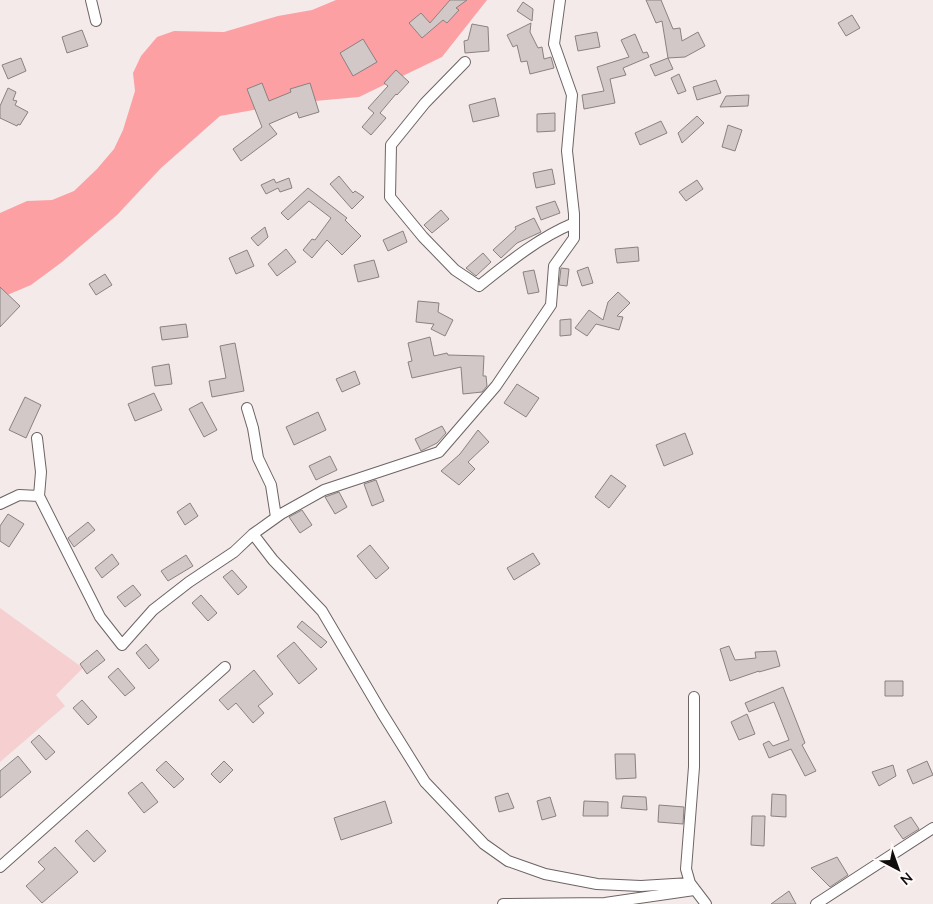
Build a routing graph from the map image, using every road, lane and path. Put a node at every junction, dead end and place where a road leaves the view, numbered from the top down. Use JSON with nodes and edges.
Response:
{"nodes":[{"id":1,"x":90,"y":0,"type":"edge"},
{"id":2,"x":560,"y":0,"type":"edge"},
{"id":3,"x":96,"y":21,"type":"dead end"},
{"id":4,"x":465,"y":62,"type":"dead end"},
{"id":5,"x":574,"y":223,"type":"junction"},
{"id":6,"x":247,"y":408,"type":"dead end"},
{"id":7,"x":37,"y":438,"type":"dead end"},
{"id":8,"x":39,"y":496,"type":"junction"},
{"id":9,"x":0,"y":504,"type":"edge"},
{"id":10,"x":276,"y":517,"type":"junction"},
{"id":11,"x":253,"y":534,"type":"junction"},
{"id":12,"x":225,"y":667,"type":"dead end"},
{"id":13,"x":694,"y":697,"type":"dead end"},
{"id":14,"x":933,"y":828,"type":"edge"},
{"id":15,"x":0,"y":867,"type":"edge"},
{"id":16,"x":693,"y":886,"type":"junction"},
{"id":17,"x":503,"y":904,"type":"edge"},
{"id":18,"x":706,"y":904,"type":"edge"},
{"id":19,"x":816,"y":904,"type":"edge"}],
"edges":[{"from":1,"to":3,"type":"street"},
{"from":2,"to":5,"type":"street"},
{"from":4,"to":5,"type":"street"},
{"from":5,"to":10,"type":"street"},
{"from":6,"to":10,"type":"street"},
{"from":7,"to":8,"type":"street"},
{"from":8,"to":9,"type":"street"},
{"from":8,"to":11,"type":"street"},
{"from":10,"to":11,"type":"street"},
{"from":11,"to":16,"type":"street"},
{"from":12,"to":15,"type":"street"},
{"from":13,"to":16,"type":"street"},
{"from":14,"to":19,"type":"street"},
{"from":16,"to":17,"type":"street"},
{"from":16,"to":18,"type":"street"}]}
